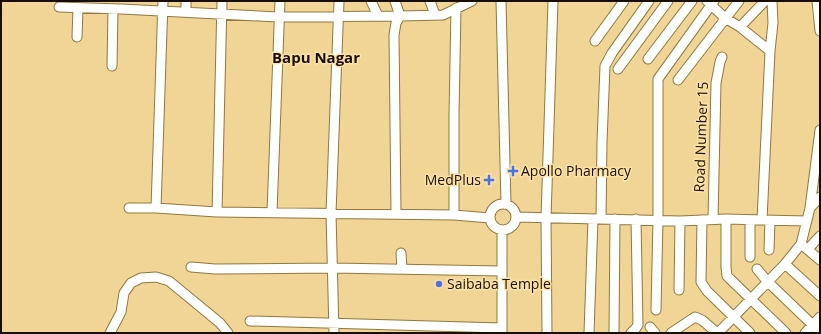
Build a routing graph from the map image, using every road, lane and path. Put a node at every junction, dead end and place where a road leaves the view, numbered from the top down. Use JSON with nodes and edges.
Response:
{"nodes":[{"id":1,"x":164,"y":1,"type":"edge"},
{"id":2,"x":186,"y":1,"type":"edge"},
{"id":3,"x":222,"y":1,"type":"edge"},
{"id":4,"x":280,"y":1,"type":"edge"},
{"id":5,"x":339,"y":1,"type":"edge"},
{"id":6,"x":371,"y":1,"type":"edge"},
{"id":7,"x":395,"y":1,"type":"edge"},
{"id":8,"x":430,"y":1,"type":"edge"},
{"id":9,"x":501,"y":1,"type":"edge"},
{"id":10,"x":553,"y":1,"type":"edge"},
{"id":11,"x":624,"y":1,"type":"edge"},
{"id":12,"x":649,"y":1,"type":"edge"},
{"id":13,"x":668,"y":1,"type":"edge"},
{"id":14,"x":692,"y":1,"type":"edge"},
{"id":15,"x":739,"y":1,"type":"edge"},
{"id":16,"x":765,"y":1,"type":"edge"},
{"id":17,"x":772,"y":1,"type":"edge"},
{"id":18,"x":817,"y":1,"type":"edge"},
{"id":19,"x":467,"y":2,"type":"edge"},
{"id":20,"x":711,"y":2,"type":"edge"},
{"id":21,"x":118,"y":6,"type":"edge"},
{"id":22,"x":60,"y":7,"type":"dead end"},
{"id":23,"x":78,"y":8,"type":"junction"},
{"id":24,"x":456,"y":8,"type":"junction"},
{"id":25,"x":162,"y":11,"type":"junction"},
{"id":26,"x":186,"y":12,"type":"junction"},
{"id":27,"x":819,"y":13,"type":"edge"},
{"id":28,"x":221,"y":14,"type":"junction"},
{"id":29,"x":435,"y":15,"type":"junction"},
{"id":30,"x":378,"y":16,"type":"junction"},
{"id":31,"x":400,"y":16,"type":"junction"},
{"id":32,"x":278,"y":17,"type":"junction"},
{"id":33,"x":337,"y":17,"type":"junction"},
{"id":34,"x":725,"y":18,"type":"junction"},
{"id":35,"x":740,"y":27,"type":"junction"},
{"id":36,"x":820,"y":31,"type":"edge"},
{"id":37,"x":78,"y":37,"type":"dead end"},
{"id":38,"x":595,"y":41,"type":"dead end"},
{"id":39,"x":770,"y":51,"type":"junction"},
{"id":40,"x":722,"y":57,"type":"dead end"},
{"id":41,"x":648,"y":59,"type":"dead end"},
{"id":42,"x":112,"y":66,"type":"dead end"},
{"id":43,"x":618,"y":69,"type":"dead end"},
{"id":44,"x":678,"y":80,"type":"dead end"},
{"id":45,"x":820,"y":130,"type":"edge"},
{"id":46,"x":820,"y":197,"type":"edge"},
{"id":47,"x":506,"y":204,"type":"junction"},
{"id":48,"x":129,"y":208,"type":"dead end"},
{"id":49,"x":156,"y":208,"type":"junction"},
{"id":50,"x":810,"y":208,"type":"junction"},
{"id":51,"x":217,"y":212,"type":"junction"},
{"id":52,"x":272,"y":212,"type":"junction"},
{"id":53,"x":332,"y":213,"type":"junction"},
{"id":54,"x":396,"y":213,"type":"junction"},
{"id":55,"x":454,"y":215,"type":"junction"},
{"id":56,"x":516,"y":216,"type":"junction"},
{"id":57,"x":490,"y":218,"type":"junction"},
{"id":58,"x":546,"y":218,"type":"junction"},
{"id":59,"x":597,"y":219,"type":"junction"},
{"id":60,"x":615,"y":219,"type":"junction"},
{"id":61,"x":636,"y":219,"type":"junction"},
{"id":62,"x":713,"y":219,"type":"junction"},
{"id":63,"x":726,"y":219,"type":"junction"},
{"id":64,"x":658,"y":220,"type":"junction"},
{"id":65,"x":702,"y":220,"type":"junction"},
{"id":66,"x":750,"y":220,"type":"junction"},
{"id":67,"x":766,"y":220,"type":"junction"},
{"id":68,"x":680,"y":221,"type":"junction"},
{"id":69,"x":807,"y":221,"type":"junction"},
{"id":70,"x":502,"y":230,"type":"junction"},
{"id":71,"x":820,"y":236,"type":"edge"},
{"id":72,"x":805,"y":246,"type":"junction"},
{"id":73,"x":769,"y":250,"type":"dead end"},
{"id":74,"x":401,"y":253,"type":"dead end"},
{"id":75,"x":750,"y":257,"type":"dead end"},
{"id":76,"x":820,"y":260,"type":"edge"},
{"id":77,"x":785,"y":264,"type":"junction"},
{"id":78,"x":191,"y":267,"type":"dead end"},
{"id":79,"x":333,"y":268,"type":"junction"},
{"id":80,"x":402,"y":269,"type":"junction"},
{"id":81,"x":757,"y":269,"type":"dead end"},
{"id":82,"x":501,"y":271,"type":"junction"},
{"id":83,"x":767,"y":281,"type":"junction"},
{"id":84,"x":679,"y":290,"type":"dead end"},
{"id":85,"x":820,"y":296,"type":"edge"},
{"id":86,"x":750,"y":299,"type":"junction"},
{"id":87,"x":656,"y":310,"type":"dead end"},
{"id":88,"x":734,"y":317,"type":"junction"},
{"id":89,"x":820,"y":317,"type":"edge"},
{"id":90,"x":250,"y":321,"type":"dead end"},
{"id":91,"x":812,"y":325,"type":"junction"},
{"id":92,"x":335,"y":328,"type":"edge"},
{"id":93,"x":502,"y":331,"type":"edge"},
{"id":94,"x":820,"y":332,"type":"edge"},
{"id":95,"x":110,"y":333,"type":"edge"},
{"id":96,"x":228,"y":333,"type":"edge"},
{"id":97,"x":547,"y":333,"type":"edge"},
{"id":98,"x":589,"y":333,"type":"edge"},
{"id":99,"x":614,"y":333,"type":"edge"},
{"id":100,"x":631,"y":333,"type":"edge"},
{"id":101,"x":671,"y":333,"type":"edge"},
{"id":102,"x":718,"y":333,"type":"edge"},
{"id":103,"x":750,"y":333,"type":"edge"},
{"id":104,"x":786,"y":333,"type":"edge"},
{"id":105,"x":805,"y":333,"type":"edge"}],
"edges":[{"from":1,"to":25,"type":"street"},
{"from":2,"to":26,"type":"street"},
{"from":3,"to":28,"type":"street"},
{"from":4,"to":32,"type":"street"},
{"from":5,"to":33,"type":"street"},
{"from":6,"to":30,"type":"street"},
{"from":7,"to":31,"type":"street"},
{"from":8,"to":29,"type":"street"},
{"from":9,"to":47,"type":"street"},
{"from":10,"to":58,"type":"street"},
{"from":11,"to":38,"type":"street"},
{"from":12,"to":59,"type":"street"},
{"from":13,"to":43,"type":"street"},
{"from":14,"to":41,"type":"street"},
{"from":15,"to":34,"type":"street"},
{"from":16,"to":35,"type":"street"},
{"from":17,"to":39,"type":"street"},
{"from":18,"to":27,"type":"street"},
{"from":19,"to":24,"type":"street"},
{"from":20,"to":34,"type":"street"},
{"from":20,"to":64,"type":"street"},
{"from":21,"to":23,"type":"street"},
{"from":21,"to":25,"type":"street"},
{"from":21,"to":42,"type":"street"},
{"from":22,"to":23,"type":"street"},
{"from":23,"to":37,"type":"street"},
{"from":24,"to":29,"type":"street"},
{"from":24,"to":55,"type":"street"},
{"from":25,"to":26,"type":"street"},
{"from":25,"to":49,"type":"street"},
{"from":26,"to":28,"type":"street"},
{"from":27,"to":36,"type":"street"},
{"from":28,"to":32,"type":"street"},
{"from":28,"to":51,"type":"street"},
{"from":29,"to":31,"type":"street"},
{"from":30,"to":31,"type":"street"},
{"from":30,"to":33,"type":"street"},
{"from":31,"to":54,"type":"street"},
{"from":32,"to":33,"type":"street"},
{"from":32,"to":52,"type":"street"},
{"from":33,"to":53,"type":"street"},
{"from":34,"to":35,"type":"street"},
{"from":34,"to":44,"type":"street"},
{"from":35,"to":39,"type":"street"},
{"from":39,"to":67,"type":"street"},
{"from":40,"to":62,"type":"street","name":"Road Number 15"},
{"from":45,"to":50,"type":"street"},
{"from":46,"to":50,"type":"street"},
{"from":47,"to":56,"type":"street"},
{"from":47,"to":57,"type":"street"},
{"from":48,"to":49,"type":"street"},
{"from":49,"to":51,"type":"street"},
{"from":50,"to":69,"type":"street"},
{"from":51,"to":52,"type":"street"},
{"from":52,"to":53,"type":"street"},
{"from":53,"to":54,"type":"street"},
{"from":53,"to":79,"type":"street"},
{"from":54,"to":55,"type":"street"},
{"from":55,"to":57,"type":"street"},
{"from":56,"to":58,"type":"street"},
{"from":56,"to":70,"type":"street"},
{"from":57,"to":70,"type":"street"},
{"from":58,"to":59,"type":"street"},
{"from":58,"to":97,"type":"street"},
{"from":59,"to":60,"type":"street"},
{"from":59,"to":98,"type":"street"},
{"from":60,"to":61,"type":"street"},
{"from":60,"to":99,"type":"street"},
{"from":61,"to":64,"type":"street"},
{"from":61,"to":100,"type":"street"},
{"from":62,"to":63,"type":"street"},
{"from":62,"to":65,"type":"street"},
{"from":63,"to":66,"type":"street"},
{"from":63,"to":86,"type":"street"},
{"from":64,"to":68,"type":"street"},
{"from":64,"to":87,"type":"street"},
{"from":65,"to":68,"type":"street"},
{"from":65,"to":88,"type":"street"},
{"from":66,"to":67,"type":"street"},
{"from":66,"to":75,"type":"street"},
{"from":67,"to":69,"type":"street"},
{"from":67,"to":73,"type":"street"},
{"from":68,"to":84,"type":"street"},
{"from":69,"to":72,"type":"street"},
{"from":70,"to":82,"type":"street"},
{"from":71,"to":72,"type":"street"},
{"from":72,"to":76,"type":"street"},
{"from":72,"to":77,"type":"street"},
{"from":74,"to":80,"type":"street"},
{"from":77,"to":83,"type":"street"},
{"from":77,"to":85,"type":"street"},
{"from":78,"to":79,"type":"street"},
{"from":79,"to":80,"type":"street"},
{"from":79,"to":92,"type":"street"},
{"from":80,"to":82,"type":"street"},
{"from":81,"to":83,"type":"street"},
{"from":82,"to":93,"type":"street"},
{"from":83,"to":86,"type":"street"},
{"from":83,"to":91,"type":"street"},
{"from":86,"to":88,"type":"street"},
{"from":86,"to":104,"type":"street"},
{"from":88,"to":102,"type":"street"},
{"from":88,"to":103,"type":"street"},
{"from":89,"to":91,"type":"street"},
{"from":90,"to":92,"type":"street"},
{"from":91,"to":94,"type":"street"},
{"from":91,"to":105,"type":"street"},
{"from":92,"to":93,"type":"street"},
{"from":95,"to":96,"type":"street"},
{"from":101,"to":102,"type":"street"}]}
